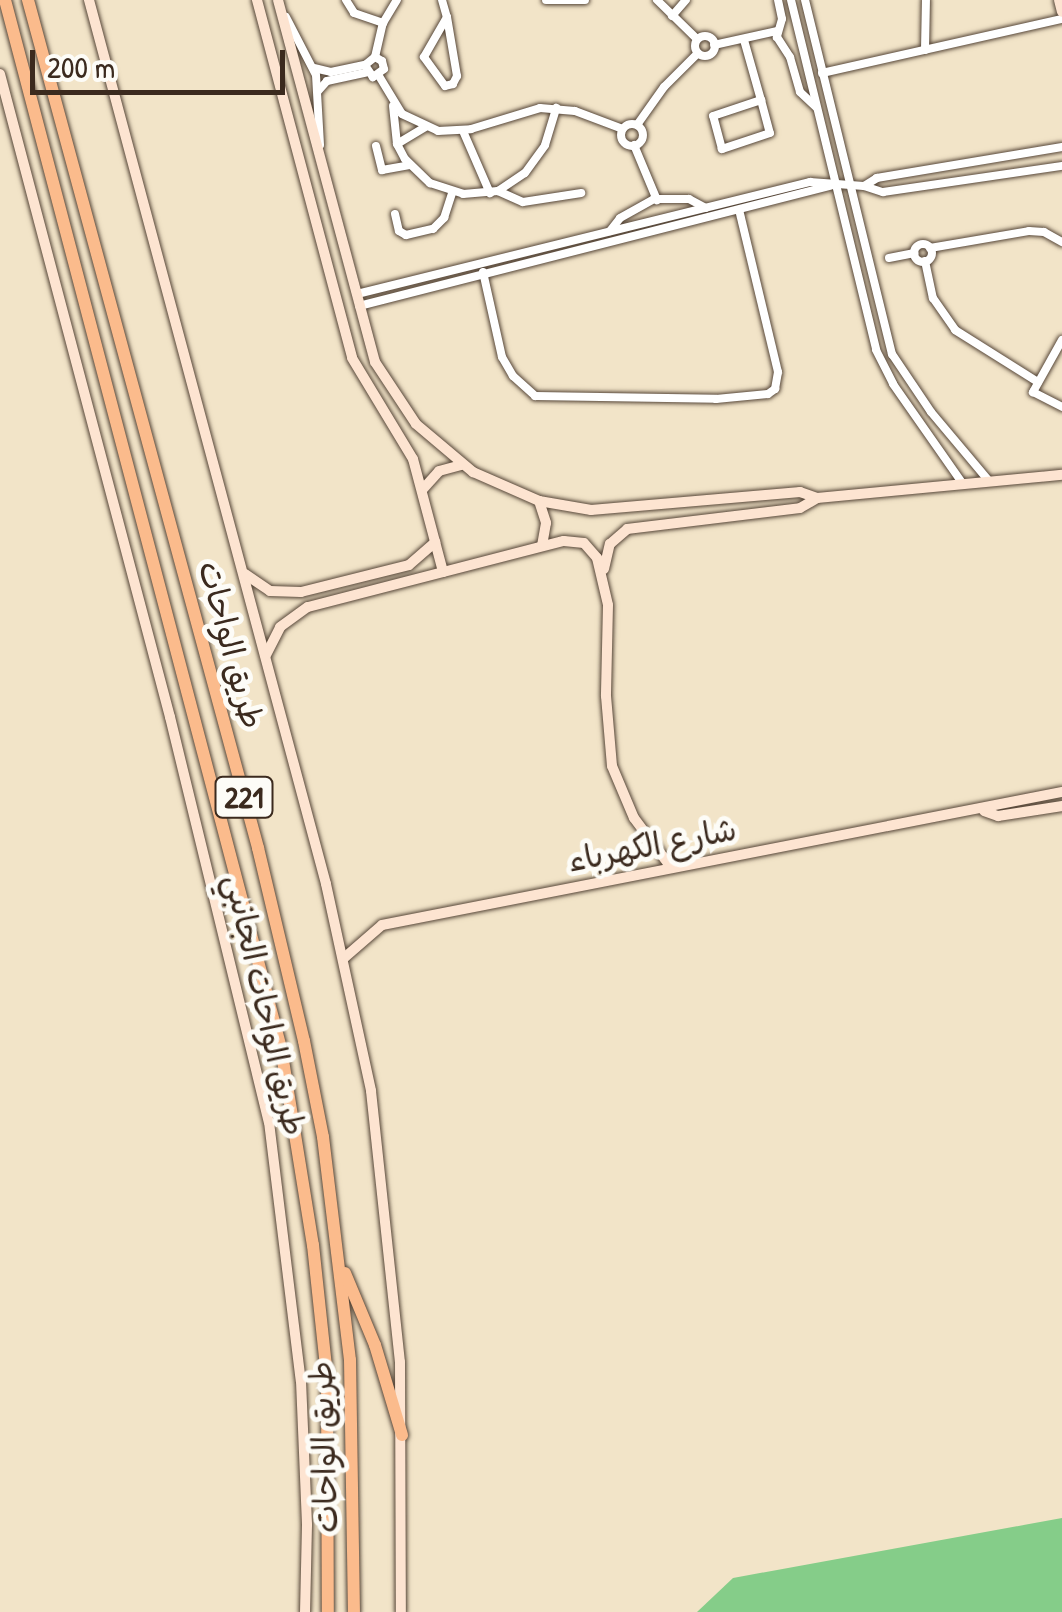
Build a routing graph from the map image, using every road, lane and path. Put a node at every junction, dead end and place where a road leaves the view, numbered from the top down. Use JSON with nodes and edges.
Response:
{"nodes":[{"id":1,"x":5,"y":0,"type":"edge"},
{"id":2,"x":28,"y":0,"type":"edge"},
{"id":3,"x":89,"y":0,"type":"edge"},
{"id":4,"x":257,"y":0,"type":"edge"},
{"id":5,"x":346,"y":0,"type":"edge"},
{"id":6,"x":397,"y":0,"type":"edge"},
{"id":7,"x":442,"y":0,"type":"edge"},
{"id":8,"x":546,"y":0,"type":"edge"},
{"id":9,"x":585,"y":0,"type":"edge"},
{"id":10,"x":656,"y":0,"type":"edge"},
{"id":11,"x":686,"y":0,"type":"edge"},
{"id":12,"x":778,"y":0,"type":"edge"},
{"id":13,"x":792,"y":0,"type":"edge"},
{"id":14,"x":804,"y":0,"type":"edge"},
{"id":15,"x":926,"y":0,"type":"edge"},
{"id":16,"x":1059,"y":0,"type":"edge"},
{"id":17,"x":278,"y":3,"type":"edge"},
{"id":18,"x":672,"y":16,"type":"junction"},
{"id":19,"x":1062,"y":16,"type":"edge"},
{"id":20,"x":447,"y":17,"type":"junction"},
{"id":21,"x":382,"y":23,"type":"junction"},
{"id":22,"x":776,"y":31,"type":"junction"},
{"id":23,"x":756,"y":38,"type":"junction"},
{"id":24,"x":697,"y":39,"type":"junction"},
{"id":25,"x":744,"y":40,"type":"junction"},
{"id":26,"x":780,"y":43,"type":"junction"},
{"id":27,"x":714,"y":46,"type":"junction"},
{"id":28,"x":925,"y":50,"type":"junction"},
{"id":29,"x":698,"y":53,"type":"junction"},
{"id":30,"x":817,"y":53,"type":"junction"},
{"id":31,"x":804,"y":56,"type":"junction"},
{"id":32,"x":374,"y":57,"type":"junction"},
{"id":33,"x":314,"y":67,"type":"junction"},
{"id":34,"x":366,"y":69,"type":"junction"},
{"id":35,"x":822,"y":73,"type":"junction"},
{"id":36,"x":0,"y":74,"type":"edge"},
{"id":37,"x":379,"y":76,"type":"junction"},
{"id":38,"x":318,"y":91,"type":"junction"},
{"id":39,"x":761,"y":100,"type":"junction"},
{"id":40,"x":394,"y":106,"type":"junction"},
{"id":41,"x":816,"y":106,"type":"junction"},
{"id":42,"x":556,"y":108,"type":"junction"},
{"id":43,"x":636,"y":125,"type":"junction"},
{"id":44,"x":425,"y":127,"type":"junction"},
{"id":45,"x":623,"y":129,"type":"junction"},
{"id":46,"x":462,"y":130,"type":"junction"},
{"id":47,"x":397,"y":144,"type":"junction"},
{"id":48,"x":634,"y":145,"type":"junction"},
{"id":49,"x":376,"y":146,"type":"dead end"},
{"id":50,"x":1062,"y":147,"type":"edge"},
{"id":51,"x":320,"y":160,"type":"junction"},
{"id":52,"x":410,"y":166,"type":"junction"},
{"id":53,"x":1062,"y":166,"type":"edge"},
{"id":54,"x":949,"y":167,"type":"junction"},
{"id":55,"x":647,"y":181,"type":"junction"},
{"id":56,"x":952,"y":181,"type":"junction"},
{"id":57,"x":834,"y":184,"type":"junction"},
{"id":58,"x":851,"y":186,"type":"junction"},
{"id":59,"x":864,"y":186,"type":"junction"},
{"id":60,"x":452,"y":192,"type":"junction"},
{"id":61,"x":494,"y":192,"type":"junction"},
{"id":62,"x":581,"y":193,"type":"dead end"},
{"id":63,"x":657,"y":200,"type":"junction"},
{"id":64,"x":647,"y":202,"type":"junction"},
{"id":65,"x":706,"y":208,"type":"junction"},
{"id":66,"x":739,"y":210,"type":"junction"},
{"id":67,"x":395,"y":214,"type":"dead end"},
{"id":68,"x":610,"y":231,"type":"junction"},
{"id":69,"x":1062,"y":242,"type":"edge"},
{"id":70,"x":930,"y":248,"type":"junction"},
{"id":71,"x":914,"y":252,"type":"junction"},
{"id":72,"x":888,"y":258,"type":"dead end"},
{"id":73,"x":925,"y":261,"type":"junction"},
{"id":74,"x":482,"y":272,"type":"junction"},
{"id":75,"x":450,"y":276,"type":"junction"},
{"id":76,"x":358,"y":300,"type":"junction"},
{"id":77,"x":1061,"y":346,"type":"edge"},
{"id":78,"x":1038,"y":382,"type":"junction"},
{"id":79,"x":1062,"y":407,"type":"edge"},
{"id":80,"x":406,"y":413,"type":"junction"},
{"id":81,"x":392,"y":424,"type":"junction"},
{"id":82,"x":463,"y":465,"type":"junction"},
{"id":83,"x":1062,"y":476,"type":"edge"},
{"id":84,"x":989,"y":481,"type":"junction"},
{"id":85,"x":963,"y":484,"type":"junction"},
{"id":86,"x":422,"y":489,"type":"junction"},
{"id":87,"x":817,"y":498,"type":"junction"},
{"id":88,"x":539,"y":501,"type":"junction"},
{"id":89,"x":436,"y":542,"type":"junction"},
{"id":90,"x":542,"y":546,"type":"junction"},
{"id":91,"x":242,"y":571,"type":"junction"},
{"id":92,"x":443,"y":572,"type":"junction"},
{"id":93,"x":603,"y":575,"type":"junction"},
{"id":94,"x":266,"y":656,"type":"junction"},
{"id":95,"x":1062,"y":792,"type":"edge"},
{"id":96,"x":1062,"y":806,"type":"edge"},
{"id":97,"x":984,"y":811,"type":"junction"},
{"id":98,"x":670,"y":866,"type":"junction"},
{"id":99,"x":344,"y":958,"type":"junction"},
{"id":100,"x":338,"y":1255,"type":"junction"},
{"id":101,"x":402,"y":1435,"type":"junction"},
{"id":102,"x":304,"y":1612,"type":"edge"},
{"id":103,"x":328,"y":1612,"type":"edge"},
{"id":104,"x":354,"y":1612,"type":"edge"},
{"id":105,"x":401,"y":1612,"type":"edge"}],
"edges":[{"from":1,"to":103,"type":"highway","name":"طريق الواحات","number":"221"},
{"from":2,"to":100,"type":"highway","name":"طريق الواحات","number":"221"},
{"from":3,"to":91,"type":"street"},
{"from":4,"to":81,"type":"street"},
{"from":5,"to":21,"type":"street"},
{"from":6,"to":21,"type":"street"},
{"from":7,"to":20,"type":"street"},
{"from":8,"to":9,"type":"street"},
{"from":10,"to":18,"type":"street"},
{"from":11,"to":18,"type":"street"},
{"from":12,"to":22,"type":"street"},
{"from":13,"to":31,"type":"street"},
{"from":14,"to":30,"type":"street"},
{"from":15,"to":28,"type":"street"},
{"from":16,"to":19,"type":"street"},
{"from":17,"to":33,"type":"street"},
{"from":17,"to":51,"type":"street"},
{"from":18,"to":24,"type":"street"},
{"from":19,"to":28,"type":"street"},
{"from":20,"to":20,"type":"street"},
{"from":21,"to":32,"type":"street"},
{"from":22,"to":23,"type":"street"},
{"from":22,"to":26,"type":"street"},
{"from":23,"to":25,"type":"street"},
{"from":23,"to":26,"type":"street"},
{"from":24,"to":27,"type":"street"},
{"from":24,"to":29,"type":"street"},
{"from":25,"to":27,"type":"street"},
{"from":25,"to":39,"type":"street"},
{"from":26,"to":41,"type":"street"},
{"from":27,"to":29,"type":"street"},
{"from":28,"to":35,"type":"street"},
{"from":29,"to":43,"type":"street"},
{"from":30,"to":31,"type":"street"},
{"from":30,"to":35,"type":"street"},
{"from":31,"to":41,"type":"street"},
{"from":32,"to":34,"type":"street"},
{"from":32,"to":37,"type":"street"},
{"from":33,"to":34,"type":"street"},
{"from":33,"to":38,"type":"street"},
{"from":34,"to":37,"type":"street"},
{"from":34,"to":38,"type":"street"},
{"from":35,"to":58,"type":"street"},
{"from":36,"to":102,"type":"street","name":"طريق الواحات الجانبي"},
{"from":37,"to":40,"type":"street"},
{"from":38,"to":51,"type":"street"},
{"from":39,"to":39,"type":"street"},
{"from":40,"to":44,"type":"street"},
{"from":40,"to":47,"type":"street"},
{"from":41,"to":57,"type":"street"},
{"from":42,"to":45,"type":"street"},
{"from":42,"to":46,"type":"street"},
{"from":42,"to":61,"type":"street"},
{"from":43,"to":45,"type":"street"},
{"from":43,"to":48,"type":"street"},
{"from":44,"to":46,"type":"street"},
{"from":44,"to":47,"type":"street"},
{"from":45,"to":48,"type":"street"},
{"from":46,"to":61,"type":"street"},
{"from":47,"to":52,"type":"street"},
{"from":48,"to":55,"type":"street"},
{"from":49,"to":52,"type":"street"},
{"from":50,"to":54,"type":"street"},
{"from":51,"to":76,"type":"street"},
{"from":52,"to":60,"type":"street"},
{"from":53,"to":56,"type":"street"},
{"from":54,"to":56,"type":"street"},
{"from":54,"to":59,"type":"street"},
{"from":55,"to":63,"type":"street"},
{"from":55,"to":64,"type":"street"},
{"from":56,"to":59,"type":"street"},
{"from":57,"to":58,"type":"street"},
{"from":57,"to":65,"type":"street"},
{"from":57,"to":66,"type":"street"},
{"from":57,"to":85,"type":"street"},
{"from":58,"to":59,"type":"street"},
{"from":58,"to":84,"type":"street"},
{"from":60,"to":61,"type":"street"},
{"from":60,"to":67,"type":"street"},
{"from":61,"to":62,"type":"street"},
{"from":63,"to":64,"type":"street"},
{"from":63,"to":65,"type":"street"},
{"from":64,"to":68,"type":"street"},
{"from":65,"to":68,"type":"street"},
{"from":66,"to":74,"type":"street"},
{"from":66,"to":74,"type":"street"},
{"from":68,"to":75,"type":"street"},
{"from":69,"to":70,"type":"street"},
{"from":70,"to":71,"type":"street"},
{"from":70,"to":73,"type":"street"},
{"from":71,"to":72,"type":"street"},
{"from":71,"to":73,"type":"street"},
{"from":73,"to":78,"type":"street"},
{"from":74,"to":75,"type":"street"},
{"from":75,"to":76,"type":"street"},
{"from":76,"to":80,"type":"street"},
{"from":77,"to":78,"type":"street"},
{"from":78,"to":79,"type":"street"},
{"from":80,"to":81,"type":"street"},
{"from":80,"to":82,"type":"street"},
{"from":81,"to":86,"type":"street"},
{"from":82,"to":86,"type":"street"},
{"from":82,"to":88,"type":"street"},
{"from":83,"to":84,"type":"street"},
{"from":84,"to":85,"type":"street"},
{"from":85,"to":87,"type":"street"},
{"from":86,"to":89,"type":"street"},
{"from":87,"to":88,"type":"street"},
{"from":87,"to":93,"type":"street"},
{"from":88,"to":90,"type":"street"},
{"from":89,"to":91,"type":"street"},
{"from":89,"to":92,"type":"street"},
{"from":90,"to":92,"type":"street"},
{"from":90,"to":93,"type":"street"},
{"from":91,"to":94,"type":"street"},
{"from":92,"to":94,"type":"street"},
{"from":93,"to":98,"type":"street"},
{"from":94,"to":99,"type":"street"},
{"from":95,"to":97,"type":"street","name":"شارع الكهرباء"},
{"from":96,"to":97,"type":"street","name":"شارع الكهرباء"},
{"from":97,"to":98,"type":"street","name":"شارع الكهرباء"},
{"from":98,"to":99,"type":"street","name":"شارع الكهرباء"},
{"from":99,"to":101,"type":"street"},
{"from":100,"to":101,"type":"highway"},
{"from":100,"to":104,"type":"highway","name":"طريق الواحات","number":"221"},
{"from":101,"to":105,"type":"street"}]}
